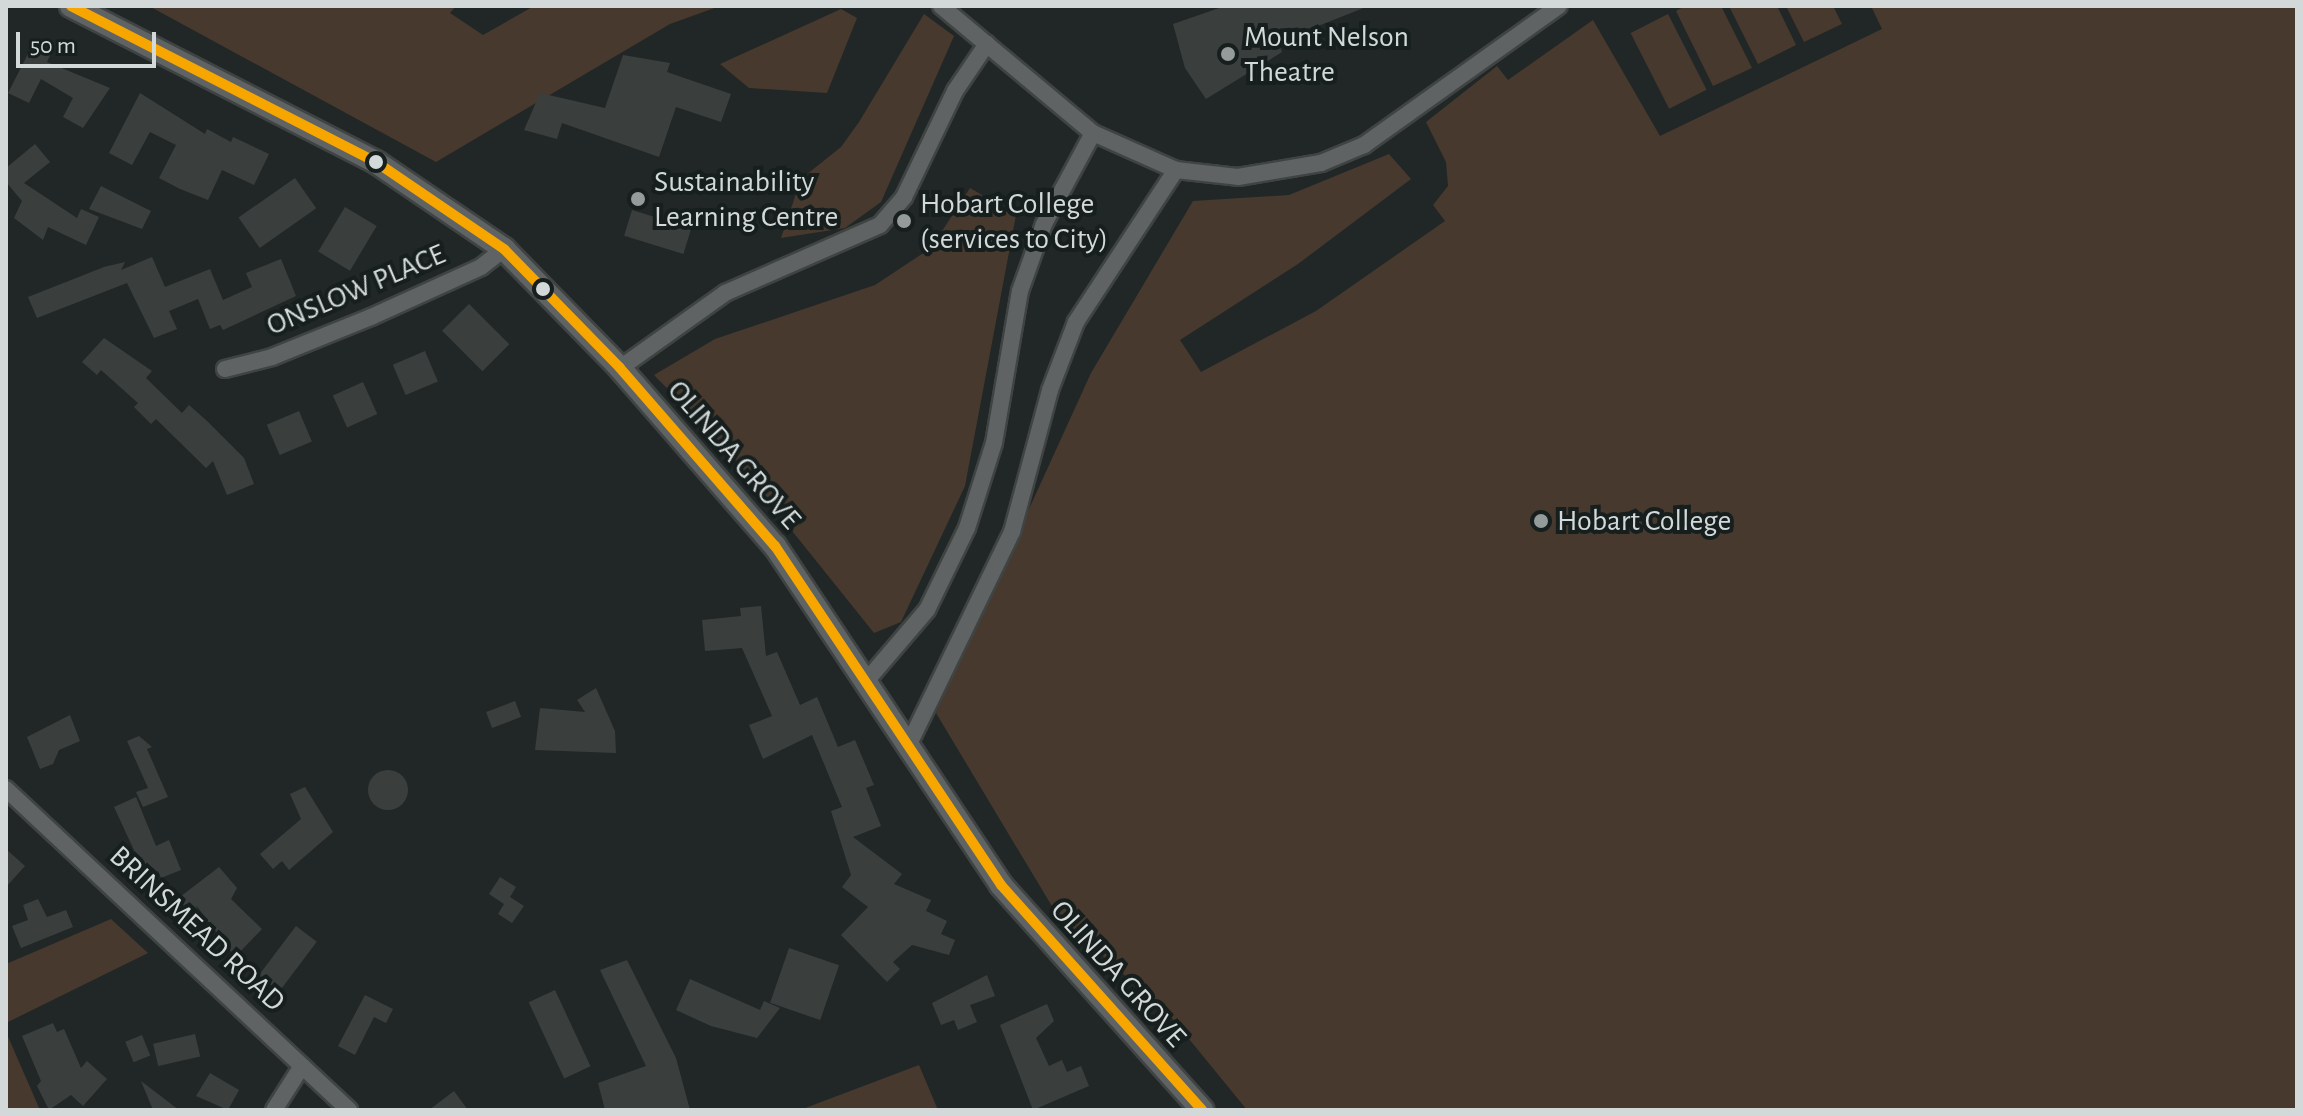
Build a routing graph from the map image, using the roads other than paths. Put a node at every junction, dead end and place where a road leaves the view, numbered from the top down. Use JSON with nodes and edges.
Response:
{"nodes":[{"id":1,"x":71,"y":6,"type":"edge"},
{"id":2,"x":941,"y":6,"type":"edge"},
{"id":3,"x":1559,"y":6,"type":"edge"},
{"id":4,"x":987,"y":44,"type":"junction"},
{"id":5,"x":1093,"y":133,"type":"junction"},
{"id":6,"x":1176,"y":170,"type":"junction"},
{"id":7,"x":504,"y":249,"type":"junction"},
{"id":8,"x":620,"y":368,"type":"junction"},
{"id":9,"x":225,"y":369,"type":"dead end"},
{"id":10,"x":868,"y":679,"type":"junction"},
{"id":11,"x":908,"y":746,"type":"junction"},
{"id":12,"x":6,"y":789,"type":"edge"},
{"id":13,"x":302,"y":1066,"type":"junction"},
{"id":14,"x":274,"y":1110,"type":"edge"},
{"id":15,"x":349,"y":1110,"type":"edge"},
{"id":16,"x":1202,"y":1110,"type":"edge"}],
"edges":[{"from":1,"to":7,"type":"main road","name":"OLINDA GROVE"},
{"from":2,"to":4,"type":"street"},
{"from":3,"to":6,"type":"street"},
{"from":4,"to":5,"type":"street"},
{"from":4,"to":8,"type":"street"},
{"from":5,"to":6,"type":"street"},
{"from":5,"to":10,"type":"street"},
{"from":6,"to":11,"type":"street"},
{"from":7,"to":8,"type":"main road","name":"OLINDA GROVE"},
{"from":7,"to":9,"type":"street","name":"ONSLOW PLACE"},
{"from":8,"to":10,"type":"main road","name":"OLINDA GROVE"},
{"from":10,"to":11,"type":"main road","name":"OLINDA GROVE"},
{"from":11,"to":16,"type":"main road","name":"OLINDA GROVE"},
{"from":12,"to":13,"type":"street","name":"BRINSMEAD ROAD"},
{"from":13,"to":14,"type":"street"},
{"from":13,"to":15,"type":"street","name":"BRINSMEAD ROAD"}]}
